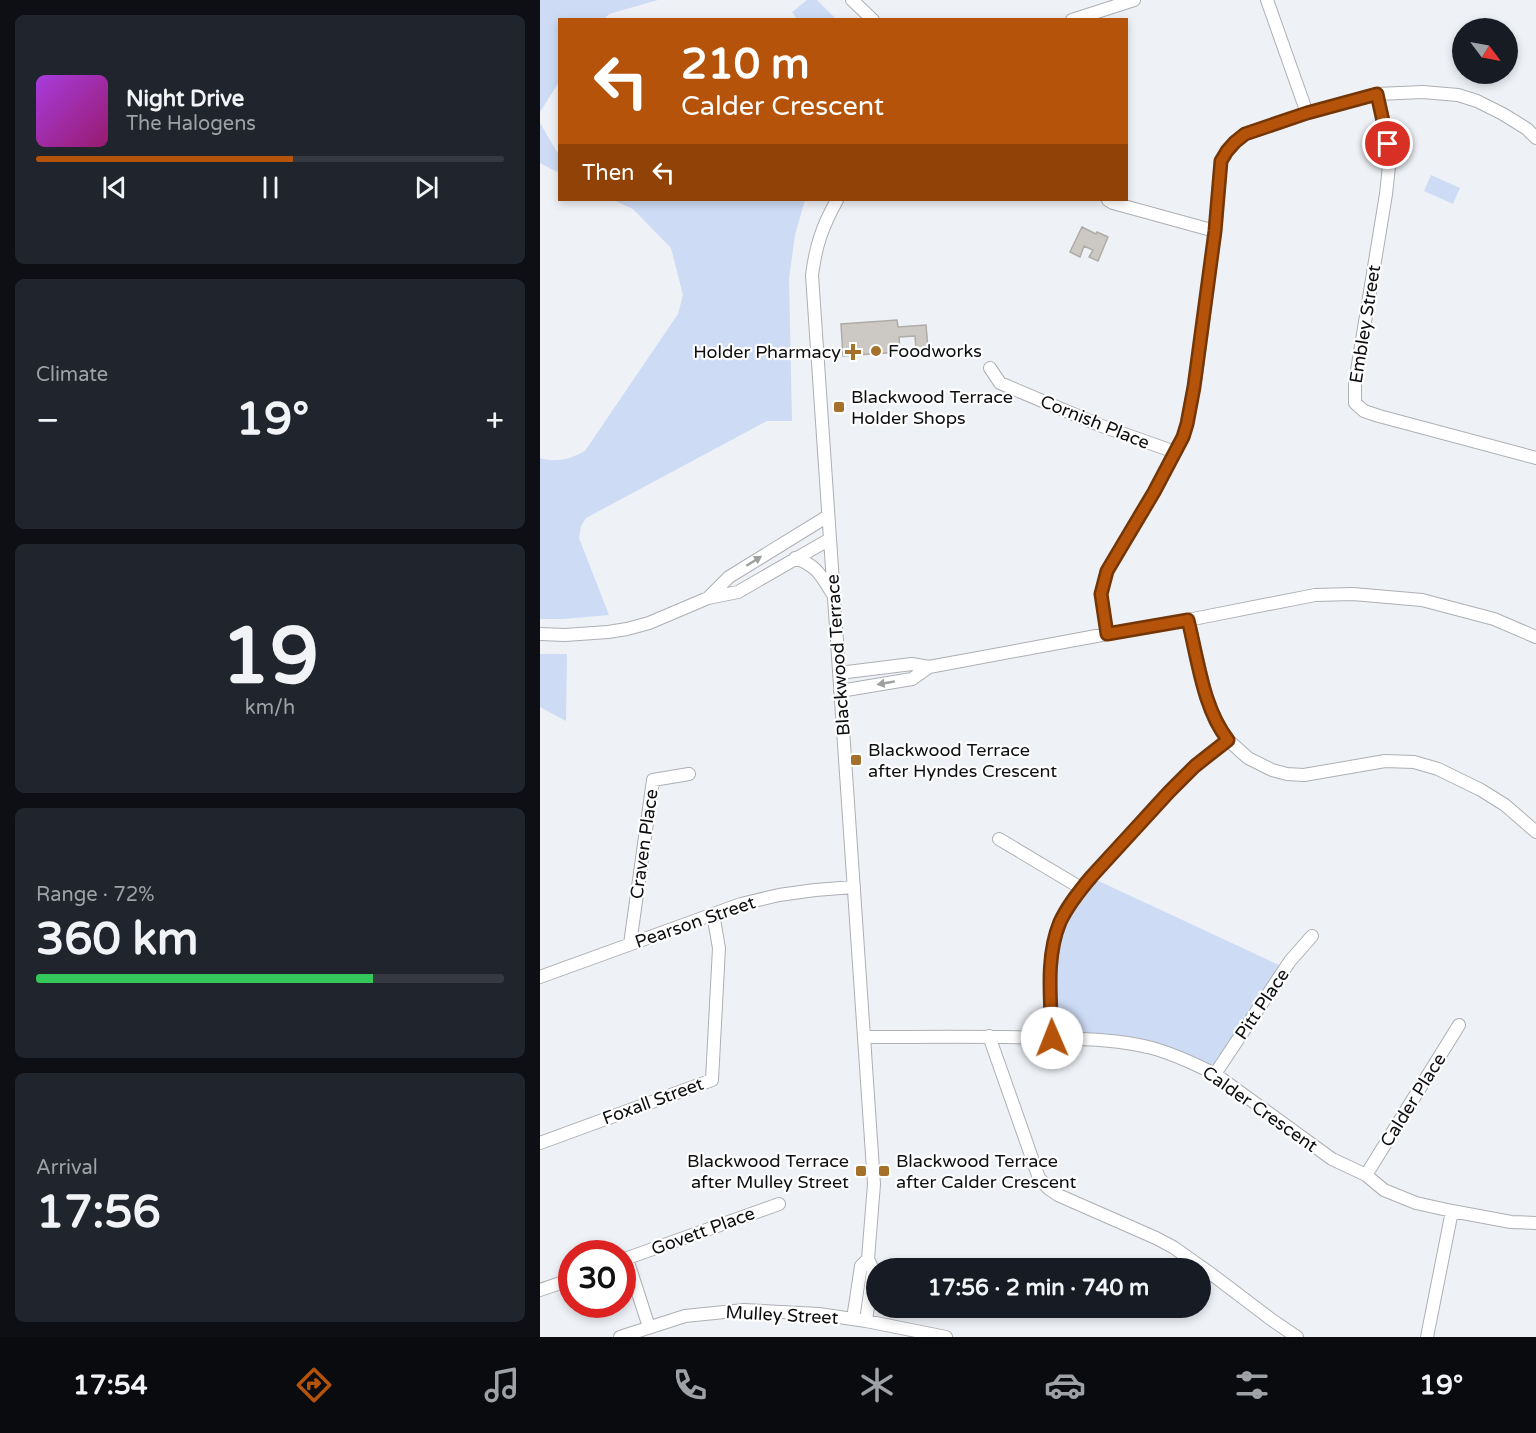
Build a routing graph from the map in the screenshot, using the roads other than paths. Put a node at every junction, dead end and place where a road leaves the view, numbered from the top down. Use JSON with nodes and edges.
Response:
{"nodes":[{"id":1,"x":852,"y":0,"type":"edge"},
{"id":2,"x":1134,"y":0,"type":"edge"},
{"id":3,"x":1267,"y":0,"type":"edge"},
{"id":4,"x":871,"y":18,"type":"edge"},
{"id":5,"x":1078,"y":18,"type":"edge"},
{"id":6,"x":1377,"y":94,"type":"junction"},
{"id":7,"x":1307,"y":113,"type":"junction"},
{"id":8,"x":1536,"y":138,"type":"edge"},
{"id":9,"x":836,"y":201,"type":"edge"},
{"id":10,"x":1109,"y":201,"type":"edge"},
{"id":11,"x":1215,"y":231,"type":"junction"},
{"id":12,"x":990,"y":368,"type":"dead end"},
{"id":13,"x":1175,"y":452,"type":"junction"},
{"id":14,"x":1536,"y":458,"type":"edge"},
{"id":15,"x":828,"y":516,"type":"junction"},
{"id":16,"x":830,"y":539,"type":"junction"},
{"id":17,"x":795,"y":558,"type":"junction"},
{"id":18,"x":834,"y":597,"type":"junction"},
{"id":19,"x":708,"y":598,"type":"junction"},
{"id":20,"x":1188,"y":620,"type":"junction"},
{"id":21,"x":540,"y":634,"type":"edge"},
{"id":22,"x":1107,"y":634,"type":"junction"},
{"id":23,"x":1536,"y":637,"type":"edge"},
{"id":24,"x":928,"y":667,"type":"junction"},
{"id":25,"x":839,"y":673,"type":"junction"},
{"id":26,"x":840,"y":691,"type":"junction"},
{"id":27,"x":1228,"y":740,"type":"junction"},
{"id":28,"x":689,"y":774,"type":"dead end"},
{"id":29,"x":1536,"y":832,"type":"edge"},
{"id":30,"x":999,"y":839,"type":"dead end"},
{"id":31,"x":854,"y":887,"type":"junction"},
{"id":32,"x":1081,"y":888,"type":"junction"},
{"id":33,"x":713,"y":914,"type":"junction"},
{"id":34,"x":1312,"y":936,"type":"dead end"},
{"id":35,"x":630,"y":944,"type":"junction"},
{"id":36,"x":540,"y":977,"type":"edge"},
{"id":37,"x":1459,"y":1025,"type":"dead end"},
{"id":38,"x":989,"y":1036,"type":"junction"},
{"id":39,"x":865,"y":1037,"type":"junction"},
{"id":40,"x":1052,"y":1038,"type":"junction"},
{"id":41,"x":1215,"y":1074,"type":"junction"},
{"id":42,"x":540,"y":1143,"type":"edge"},
{"id":43,"x":1366,"y":1175,"type":"junction"},
{"id":44,"x":779,"y":1204,"type":"dead end"},
{"id":45,"x":1452,"y":1211,"type":"junction"},
{"id":46,"x":1536,"y":1223,"type":"edge"},
{"id":47,"x":636,"y":1256,"type":"edge"},
{"id":48,"x":868,"y":1258,"type":"edge"},
{"id":49,"x":866,"y":1260,"type":"edge"},
{"id":50,"x":558,"y":1284,"type":"edge"},
{"id":51,"x":540,"y":1290,"type":"edge"},
{"id":52,"x":636,"y":1291,"type":"edge"},
{"id":53,"x":866,"y":1318,"type":"edge"},
{"id":54,"x":853,"y":1319,"type":"junction"},
{"id":55,"x":866,"y":1321,"type":"junction"},
{"id":56,"x":649,"y":1327,"type":"junction"},
{"id":57,"x":620,"y":1337,"type":"edge"},
{"id":58,"x":946,"y":1337,"type":"edge"},
{"id":59,"x":1297,"y":1337,"type":"edge"},
{"id":60,"x":1427,"y":1337,"type":"edge"}],
"edges":[{"from":1,"to":4,"type":"street"},
{"from":2,"to":5,"type":"street"},
{"from":3,"to":7,"type":"street"},
{"from":6,"to":7,"type":"street"},
{"from":6,"to":8,"type":"street"},
{"from":6,"to":14,"type":"street","name":"Embley Street"},
{"from":7,"to":11,"type":"street"},
{"from":9,"to":15,"type":"street","name":"Blackwood Terrace"},
{"from":10,"to":11,"type":"street"},
{"from":11,"to":13,"type":"street"},
{"from":12,"to":13,"type":"street","name":"Cornish Place"},
{"from":13,"to":22,"type":"street"},
{"from":15,"to":16,"type":"street","name":"Blackwood Terrace"},
{"from":19,"to":15,"type":"street","one_way":true},
{"from":16,"to":17,"type":"street"},
{"from":16,"to":18,"type":"street","name":"Blackwood Terrace"},
{"from":17,"to":18,"type":"street"},
{"from":17,"to":19,"type":"street"},
{"from":18,"to":25,"type":"street","name":"Blackwood Terrace"},
{"from":19,"to":21,"type":"street"},
{"from":20,"to":22,"type":"street"},
{"from":20,"to":23,"type":"street"},
{"from":20,"to":27,"type":"street"},
{"from":22,"to":24,"type":"street"},
{"from":24,"to":25,"type":"street"},
{"from":24,"to":26,"type":"street","one_way":true},
{"from":25,"to":26,"type":"street","name":"Blackwood Terrace"},
{"from":26,"to":31,"type":"street","name":"Blackwood Terrace"},
{"from":27,"to":29,"type":"street"},
{"from":27,"to":32,"type":"street"},
{"from":28,"to":35,"type":"street","name":"Craven Place"},
{"from":30,"to":32,"type":"street"},
{"from":31,"to":33,"type":"street","name":"Pearson Street"},
{"from":31,"to":39,"type":"street","name":"Blackwood Terrace"},
{"from":32,"to":40,"type":"street"},
{"from":33,"to":35,"type":"street","name":"Pearson Street"},
{"from":33,"to":42,"type":"street","name":"Foxall Street"},
{"from":34,"to":41,"type":"street","name":"Pitt Place"},
{"from":35,"to":36,"type":"street","name":"Pearson Street"},
{"from":37,"to":43,"type":"street","name":"Calder Place"},
{"from":38,"to":39,"type":"street","name":"Calder Crescent"},
{"from":38,"to":40,"type":"street","name":"Calder Crescent"},
{"from":38,"to":59,"type":"street"},
{"from":39,"to":48,"type":"street","name":"Blackwood Terrace"},
{"from":40,"to":41,"type":"street","name":"Calder Crescent"},
{"from":41,"to":43,"type":"street","name":"Calder Crescent"},
{"from":43,"to":45,"type":"street","name":"Calder Crescent"},
{"from":44,"to":47,"type":"street","name":"Govett Place"},
{"from":45,"to":46,"type":"street","name":"Calder Crescent"},
{"from":45,"to":60,"type":"street"},
{"from":49,"to":54,"type":"street","name":"Blackwood Terrace"},
{"from":50,"to":51,"type":"street"},
{"from":52,"to":56,"type":"street","name":"Govett Place"},
{"from":53,"to":55,"type":"street","name":"Blackwood Terrace"},
{"from":54,"to":55,"type":"street","name":"Mulley Street"},
{"from":54,"to":56,"type":"street","name":"Mulley Street"},
{"from":55,"to":58,"type":"street","name":"Mulley Street"},
{"from":56,"to":57,"type":"street","name":"Mulley Street"}]}
